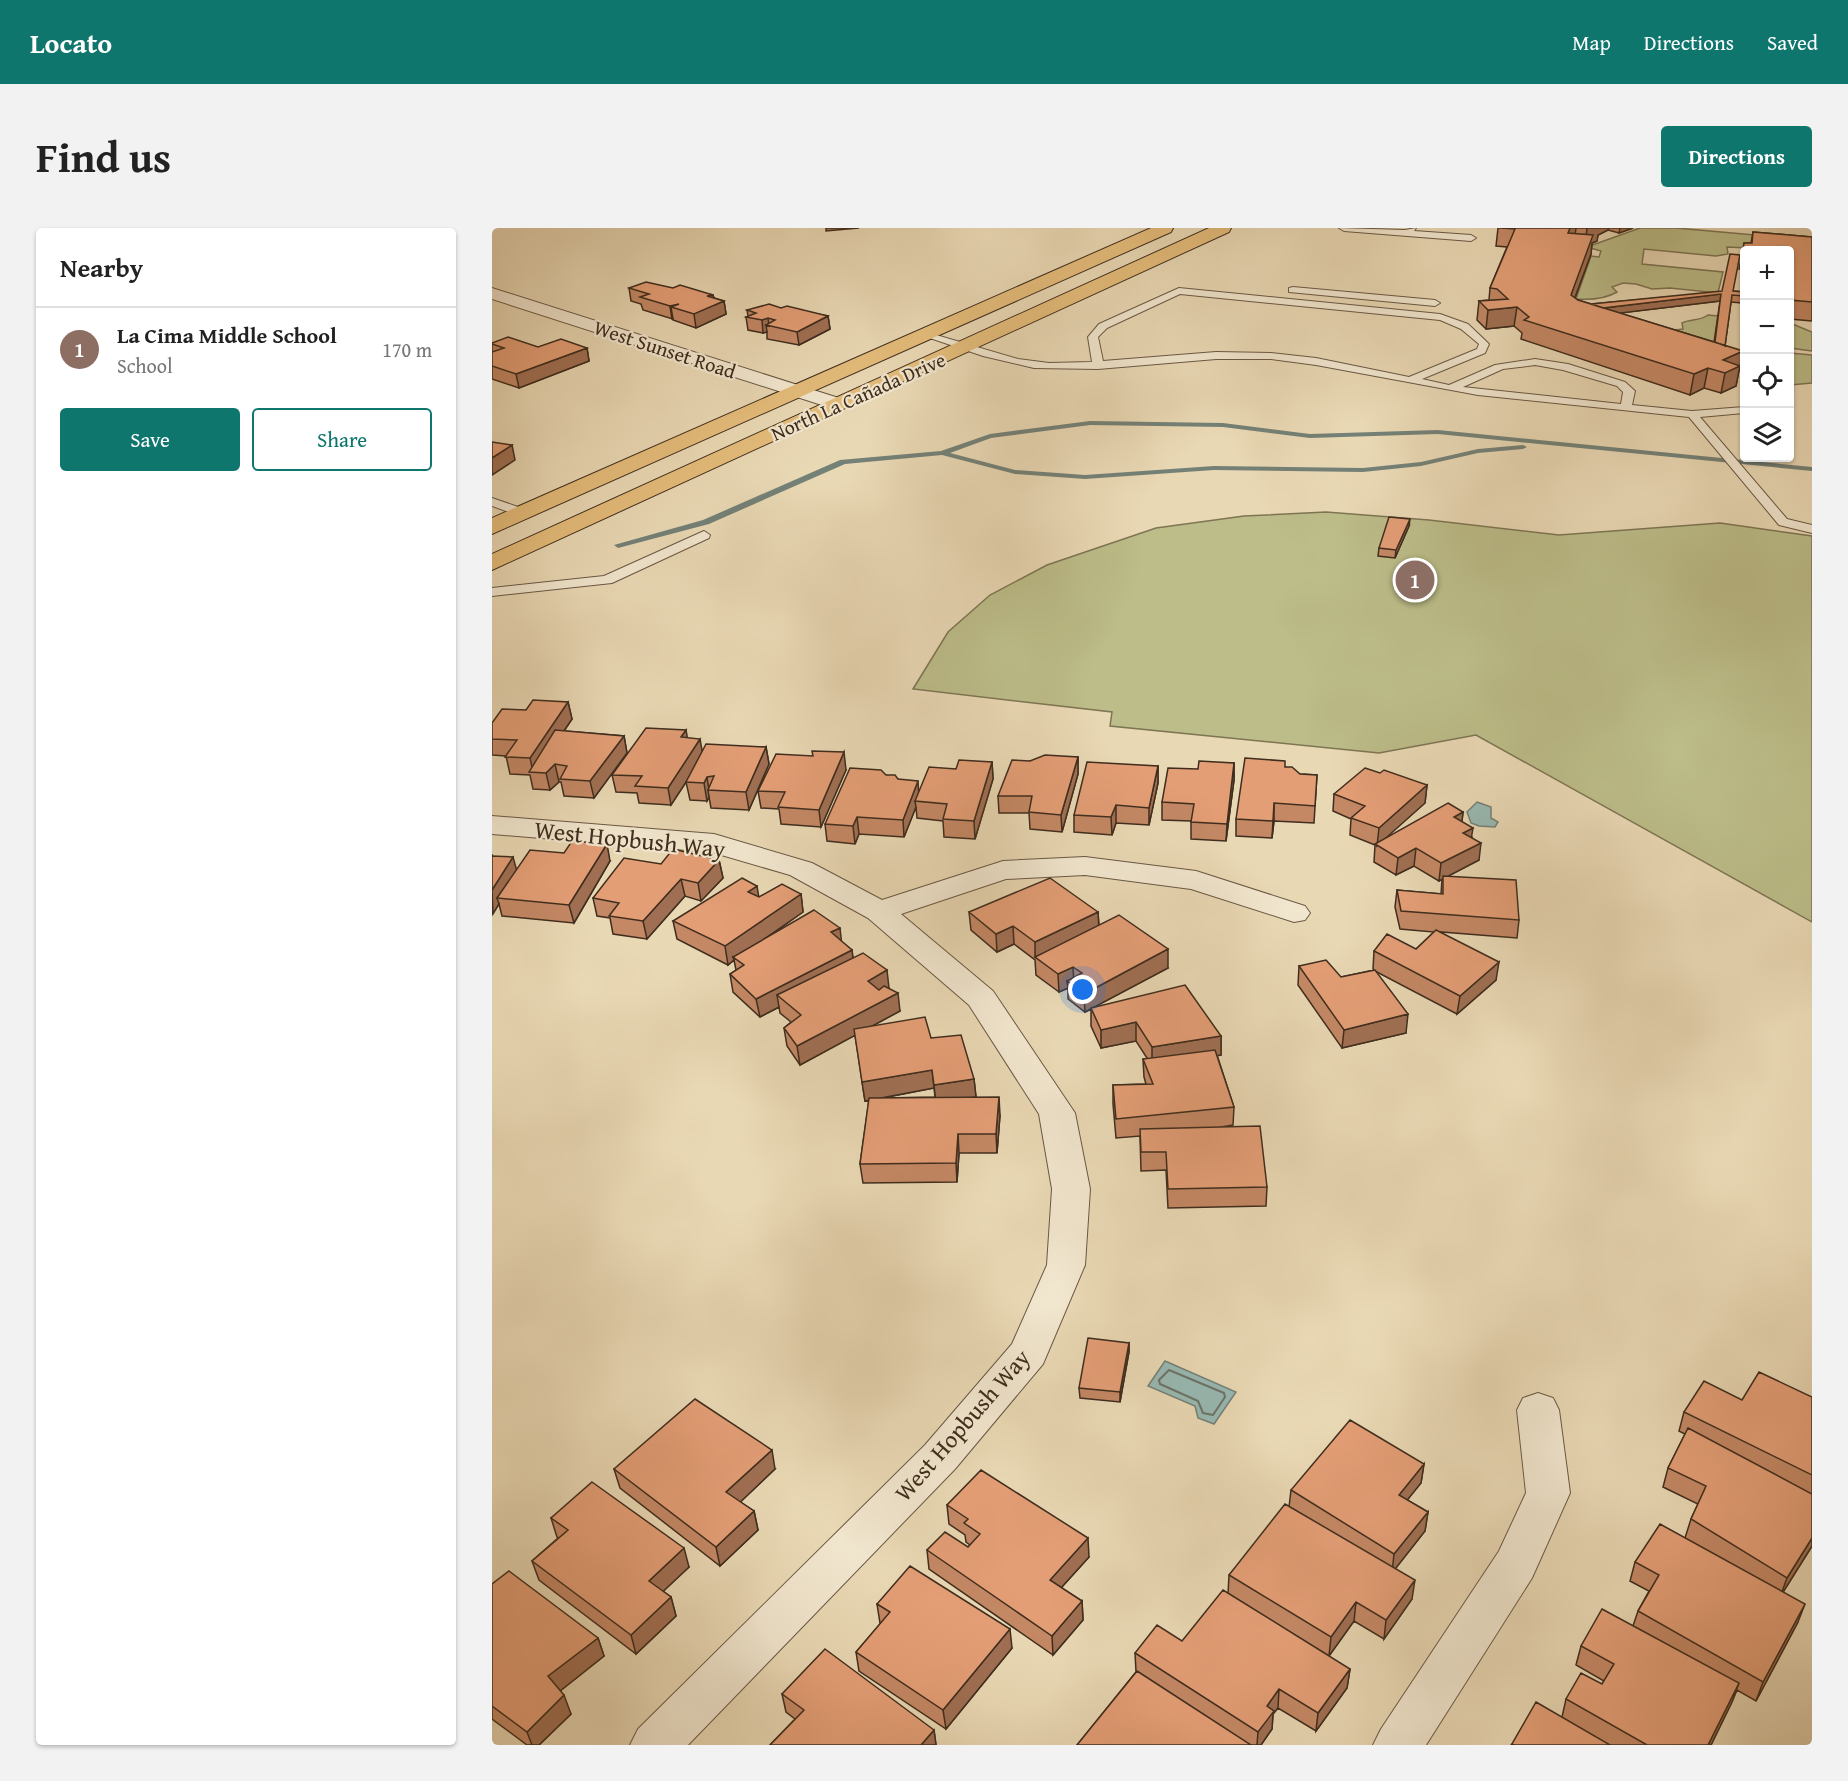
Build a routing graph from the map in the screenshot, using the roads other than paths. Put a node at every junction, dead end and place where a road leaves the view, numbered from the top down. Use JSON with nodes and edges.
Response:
{"nodes":[{"id":1,"x":1165,"y":228,"type":"edge"},
{"id":2,"x":1223,"y":228,"type":"edge"},
{"id":3,"x":1344,"y":228,"type":"edge"},
{"id":4,"x":1409,"y":231,"type":"edge"},
{"id":5,"x":1471,"y":238,"type":"dead end"},
{"id":6,"x":1281,"y":288,"type":"dead end"},
{"id":7,"x":492,"y":293,"type":"edge"},
{"id":8,"x":1436,"y":303,"type":"dead end"},
{"id":9,"x":926,"y":335,"type":"junction"},
{"id":10,"x":966,"y":346,"type":"junction"},
{"id":11,"x":1098,"y":366,"type":"junction"},
{"id":12,"x":1411,"y":380,"type":"junction"},
{"id":13,"x":1451,"y":388,"type":"junction"},
{"id":14,"x":798,"y":391,"type":"junction"},
{"id":15,"x":838,"y":404,"type":"junction"},
{"id":16,"x":1626,"y":408,"type":"junction"},
{"id":17,"x":1740,"y":410,"type":"edge"},
{"id":18,"x":1692,"y":414,"type":"junction"},
{"id":19,"x":492,"y":502,"type":"edge"},
{"id":20,"x":523,"y":513,"type":"junction"},
{"id":21,"x":492,"y":527,"type":"edge"},
{"id":22,"x":1812,"y":529,"type":"edge"},
{"id":23,"x":704,"y":535,"type":"dead end"},
{"id":24,"x":492,"y":563,"type":"edge"},
{"id":25,"x":492,"y":592,"type":"edge"},
{"id":26,"x":492,"y":825,"type":"edge"},
{"id":27,"x":879,"y":911,"type":"junction"},
{"id":28,"x":1294,"y":913,"type":"dead end"},
{"id":29,"x":1538,"y":1410,"type":"dead end"},
{"id":30,"x":655,"y":1745,"type":"edge"},
{"id":31,"x":1398,"y":1745,"type":"edge"}],
"edges":[{"from":1,"to":9,"type":"main road","name":"North La Cañada Drive"},
{"from":2,"to":10,"type":"main road","name":"North La Cañada Drive"},
{"from":3,"to":4,"type":"lane"},
{"from":4,"to":5,"type":"lane"},
{"from":6,"to":8,"type":"lane"},
{"from":7,"to":14,"type":"street","name":"West Sunset Road"},
{"from":9,"to":10,"type":"lane"},
{"from":9,"to":14,"type":"main road","name":"North La Cañada Drive"},
{"from":10,"to":11,"type":"lane"},
{"from":10,"to":15,"type":"main road","name":"North La Cañada Drive"},
{"from":11,"to":12,"type":"lane"},
{"from":11,"to":12,"type":"lane"},
{"from":12,"to":13,"type":"lane"},
{"from":13,"to":16,"type":"lane"},
{"from":13,"to":16,"type":"lane"},
{"from":14,"to":15,"type":"street","name":"West Sunset Road"},
{"from":14,"to":20,"type":"main road","name":"North La Cañada Drive"},
{"from":15,"to":24,"type":"main road","name":"North La Cañada Drive"},
{"from":16,"to":18,"type":"lane"},
{"from":17,"to":18,"type":"lane"},
{"from":18,"to":22,"type":"lane"},
{"from":19,"to":20,"type":"lane"},
{"from":20,"to":21,"type":"main road","name":"North La Cañada Drive"},
{"from":23,"to":25,"type":"lane"},
{"from":26,"to":27,"type":"street","name":"West Hopbush Way"},
{"from":27,"to":28,"type":"street"},
{"from":27,"to":30,"type":"street","name":"West Hopbush Way"},
{"from":29,"to":31,"type":"street"}]}
